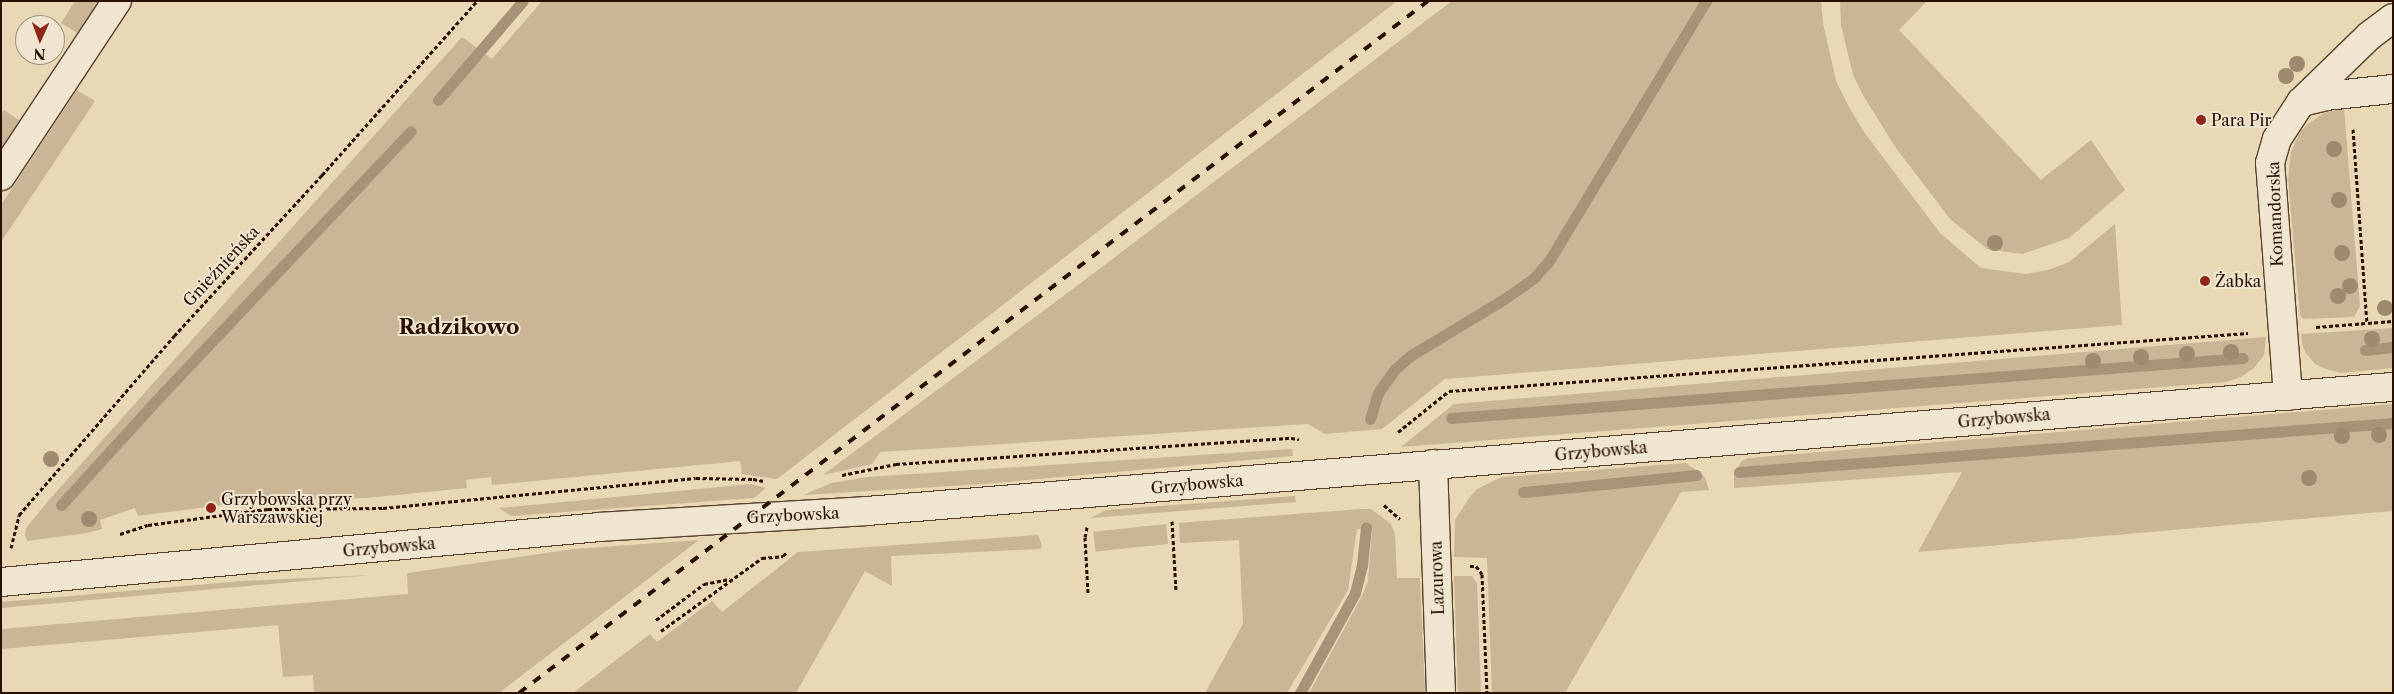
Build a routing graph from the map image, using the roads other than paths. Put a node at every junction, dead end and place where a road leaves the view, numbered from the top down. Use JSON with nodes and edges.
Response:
{"nodes":[{"id":1,"x":117,"y":1,"type":"edge"},
{"id":2,"x":2393,"y":18,"type":"edge"},
{"id":3,"x":2393,"y":89,"type":"edge"},
{"id":4,"x":2301,"y":102,"type":"junction"},
{"id":5,"x":1,"y":176,"type":"edge"},
{"id":6,"x":2393,"y":387,"type":"edge"},
{"id":7,"x":2288,"y":396,"type":"junction"},
{"id":8,"x":1432,"y":464,"type":"junction"},
{"id":9,"x":1,"y":582,"type":"edge"},
{"id":10,"x":1441,"y":693,"type":"edge"}],
"edges":[{"from":1,"to":5,"type":"street"},
{"from":2,"to":4,"type":"street","name":"Komandorska"},
{"from":3,"to":4,"type":"street"},
{"from":4,"to":7,"type":"street","name":"Komandorska"},
{"from":6,"to":7,"type":"street","name":"Grzybowska"},
{"from":7,"to":8,"type":"street","name":"Grzybowska"},
{"from":8,"to":9,"type":"street","name":"Grzybowska"},
{"from":8,"to":10,"type":"street","name":"Lazurowa"}]}
